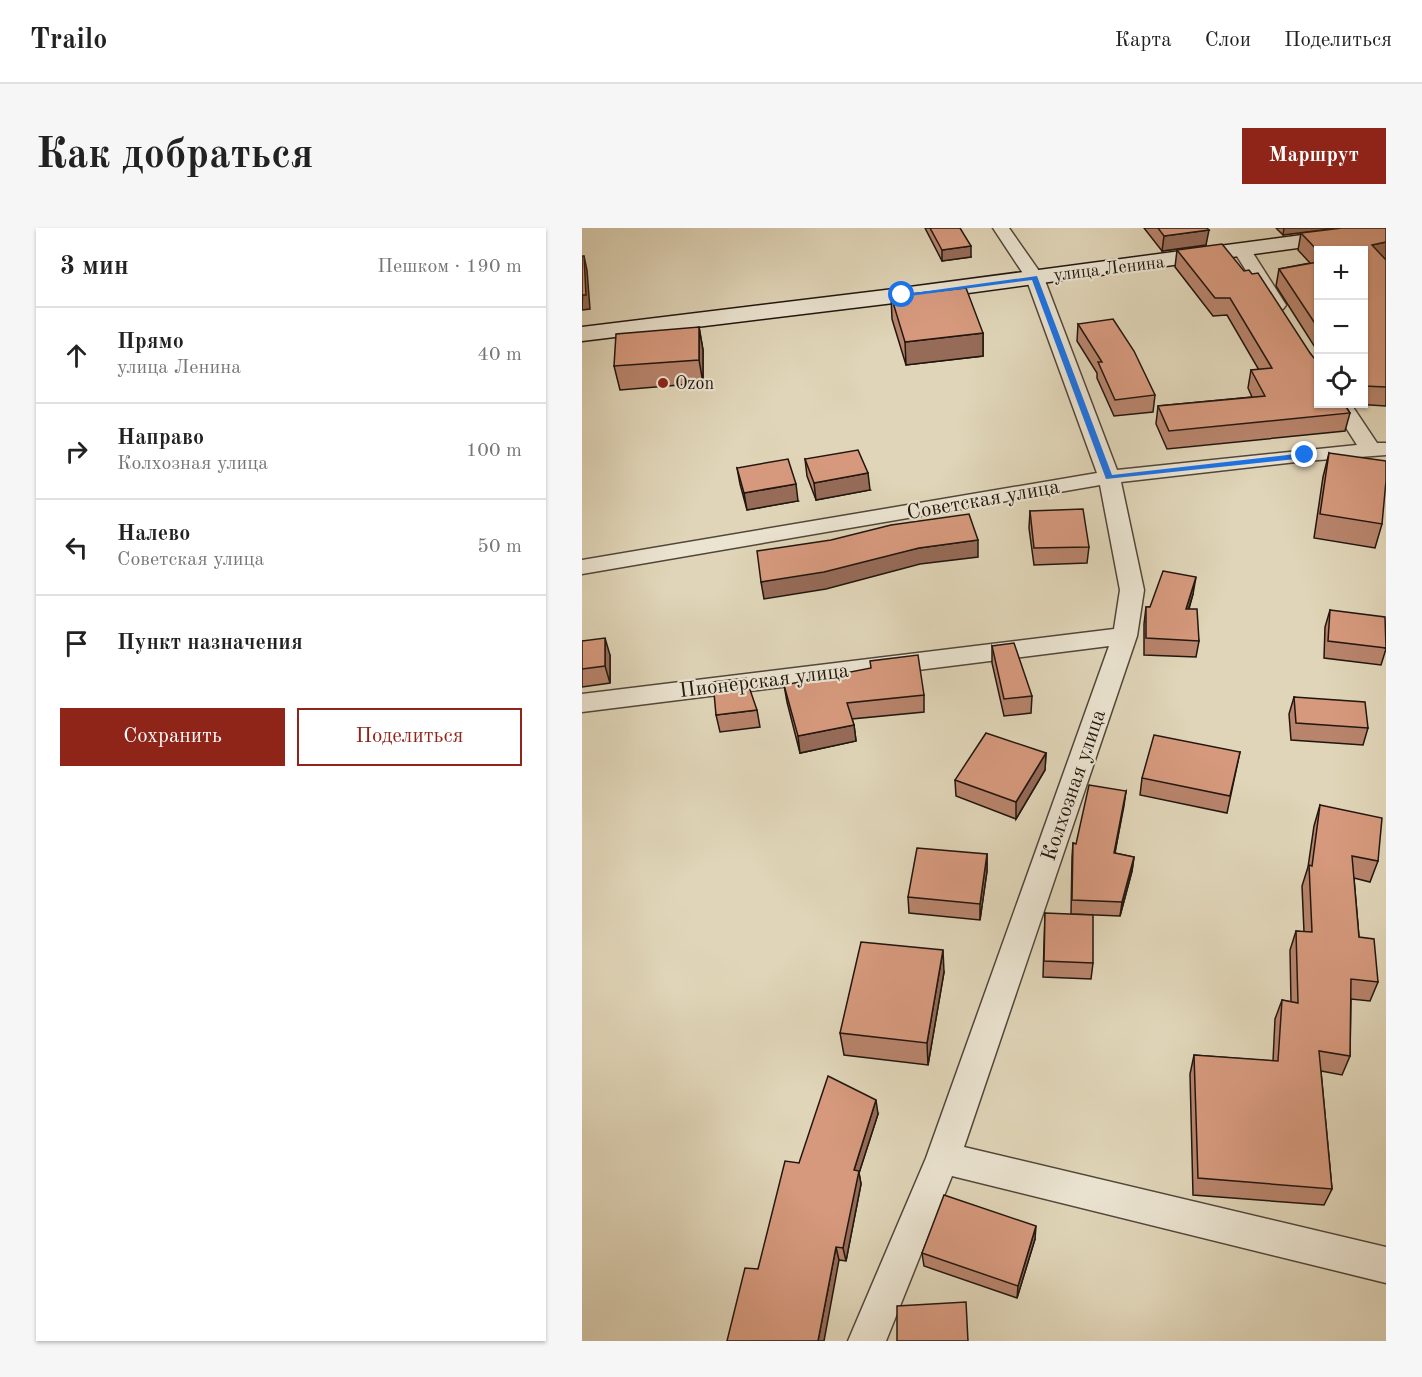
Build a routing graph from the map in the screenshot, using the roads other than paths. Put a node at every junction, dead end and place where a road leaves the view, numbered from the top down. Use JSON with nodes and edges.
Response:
{"nodes":[{"id":1,"x":1000,"y":228,"type":"edge"},
{"id":2,"x":1386,"y":230,"type":"edge"},
{"id":3,"x":1242,"y":250,"type":"junction"},
{"id":4,"x":1035,"y":278,"type":"junction"},
{"id":5,"x":1287,"y":320,"type":"edge"},
{"id":6,"x":582,"y":334,"type":"edge"},
{"id":7,"x":1344,"y":408,"type":"edge"},
{"id":8,"x":1378,"y":450,"type":"edge"},
{"id":9,"x":1109,"y":477,"type":"junction"},
{"id":10,"x":582,"y":567,"type":"edge"},
{"id":11,"x":1125,"y":636,"type":"junction"},
{"id":12,"x":582,"y":703,"type":"edge"},
{"id":13,"x":943,"y":1158,"type":"junction"},
{"id":14,"x":1386,"y":1264,"type":"edge"},
{"id":15,"x":867,"y":1341,"type":"edge"}],
"edges":[{"from":1,"to":4,"type":"street","name":"Колхозная улица"},
{"from":2,"to":3,"type":"main road","name":"улица Ленина"},
{"from":3,"to":4,"type":"main road","name":"улица Ленина"},
{"from":3,"to":5,"type":"street"},
{"from":4,"to":6,"type":"main road","name":"улица Ленина"},
{"from":4,"to":9,"type":"street","name":"Колхозная улица"},
{"from":7,"to":8,"type":"street"},
{"from":8,"to":9,"type":"street","name":"Советская улица"},
{"from":9,"to":10,"type":"street","name":"Советская улица"},
{"from":9,"to":11,"type":"street","name":"Колхозная улица"},
{"from":11,"to":12,"type":"street","name":"Пионерская улица"},
{"from":11,"to":13,"type":"street","name":"Колхозная улица"},
{"from":13,"to":14,"type":"street"},
{"from":13,"to":15,"type":"street","name":"Колхозная улица"}]}
